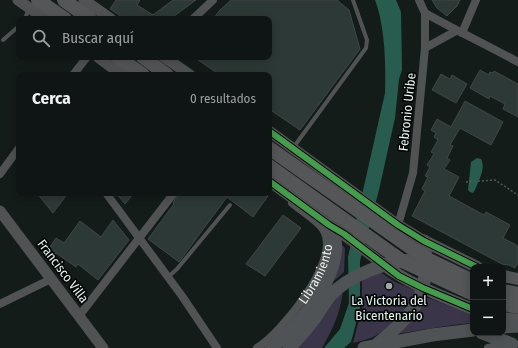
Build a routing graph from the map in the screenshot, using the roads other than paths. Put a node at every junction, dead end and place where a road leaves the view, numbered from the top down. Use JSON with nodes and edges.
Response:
{"nodes":[{"id":1,"x":18,"y":0,"type":"edge"},
{"id":2,"x":64,"y":0,"type":"edge"},
{"id":3,"x":84,"y":0,"type":"edge"},
{"id":4,"x":213,"y":0,"type":"edge"},
{"id":5,"x":353,"y":0,"type":"edge"},
{"id":6,"x":419,"y":0,"type":"edge"},
{"id":7,"x":476,"y":0,"type":"edge"},
{"id":8,"x":34,"y":4,"type":"edge"},
{"id":9,"x":425,"y":13,"type":"junction"},
{"id":10,"x":27,"y":16,"type":"edge"},
{"id":11,"x":43,"y":16,"type":"edge"},
{"id":12,"x":59,"y":16,"type":"edge"},
{"id":13,"x":86,"y":16,"type":"edge"},
{"id":14,"x":107,"y":16,"type":"edge"},
{"id":15,"x":196,"y":16,"type":"edge"},
{"id":16,"x":16,"y":29,"type":"edge"},
{"id":17,"x":459,"y":32,"type":"junction"},
{"id":18,"x":3,"y":40,"type":"dead end"},
{"id":19,"x":425,"y":48,"type":"junction"},
{"id":20,"x":85,"y":60,"type":"edge"},
{"id":21,"x":102,"y":60,"type":"edge"},
{"id":22,"x":122,"y":60,"type":"edge"},
{"id":23,"x":518,"y":62,"type":"edge"},
{"id":24,"x":157,"y":64,"type":"edge"},
{"id":25,"x":75,"y":72,"type":"edge"},
{"id":26,"x":118,"y":72,"type":"edge"},
{"id":27,"x":139,"y":72,"type":"edge"},
{"id":28,"x":164,"y":72,"type":"edge"},
{"id":29,"x":181,"y":72,"type":"edge"},
{"id":30,"x":272,"y":134,"type":"edge"},
{"id":31,"x":272,"y":142,"type":"edge"},
{"id":32,"x":272,"y":149,"type":"edge"},
{"id":33,"x":16,"y":152,"type":"edge"},
{"id":34,"x":291,"y":155,"type":"junction"},
{"id":35,"x":272,"y":168,"type":"edge"},
{"id":36,"x":0,"y":174,"type":"edge"},
{"id":37,"x":272,"y":184,"type":"edge"},
{"id":38,"x":272,"y":185,"type":"edge"},
{"id":39,"x":108,"y":196,"type":"edge"},
{"id":40,"x":172,"y":196,"type":"edge"},
{"id":41,"x":230,"y":204,"type":"dead end"},
{"id":42,"x":0,"y":211,"type":"edge"},
{"id":43,"x":380,"y":219,"type":"junction"},
{"id":44,"x":329,"y":225,"type":"junction"},
{"id":45,"x":398,"y":225,"type":"junction"},
{"id":46,"x":139,"y":239,"type":"junction"},
{"id":47,"x":424,"y":241,"type":"junction"},
{"id":48,"x":371,"y":247,"type":"junction"},
{"id":49,"x":402,"y":261,"type":"junction"},
{"id":50,"x":471,"y":264,"type":"edge"},
{"id":51,"x":426,"y":266,"type":"junction"},
{"id":52,"x":380,"y":267,"type":"junction"},
{"id":53,"x":168,"y":277,"type":"junction"},
{"id":54,"x":506,"y":277,"type":"edge"},
{"id":55,"x":51,"y":279,"type":"junction"},
{"id":56,"x":518,"y":279,"type":"edge"},
{"id":57,"x":470,"y":280,"type":"edge"},
{"id":58,"x":423,"y":288,"type":"junction"},
{"id":59,"x":470,"y":292,"type":"edge"},
{"id":60,"x":506,"y":292,"type":"edge"},
{"id":61,"x":518,"y":294,"type":"edge"},
{"id":62,"x":0,"y":304,"type":"edge"},
{"id":63,"x":506,"y":305,"type":"edge"},
{"id":64,"x":470,"y":307,"type":"edge"},
{"id":65,"x":518,"y":307,"type":"edge"},
{"id":66,"x":79,"y":316,"type":"junction"},
{"id":67,"x":506,"y":318,"type":"edge"},
{"id":68,"x":518,"y":320,"type":"edge"},
{"id":69,"x":518,"y":326,"type":"edge"},
{"id":70,"x":506,"y":327,"type":"edge"},
{"id":71,"x":470,"y":330,"type":"edge"},
{"id":72,"x":492,"y":336,"type":"edge"},
{"id":73,"x":515,"y":343,"type":"edge"},
{"id":74,"x":371,"y":347,"type":"edge"},
{"id":75,"x":103,"y":348,"type":"edge"},
{"id":76,"x":217,"y":348,"type":"edge"},
{"id":77,"x":257,"y":348,"type":"edge"},
{"id":78,"x":271,"y":348,"type":"edge"},
{"id":79,"x":289,"y":348,"type":"edge"},
{"id":80,"x":488,"y":348,"type":"edge"}],
"edges":[{"from":1,"to":8,"type":"street"},
{"from":2,"to":13,"type":"highway"},
{"from":3,"to":14,"type":"street"},
{"from":4,"to":15,"type":"street"},
{"from":5,"to":34,"type":"lane"},
{"from":6,"to":9,"type":"street","name":"Febronio Uribe"},
{"from":7,"to":17,"type":"street"},
{"from":8,"to":10,"type":"lane"},
{"from":8,"to":11,"type":"street"},
{"from":8,"to":12,"type":"highway"},
{"from":9,"to":17,"type":"street"},
{"from":9,"to":19,"type":"street","name":"Febronio Uribe"},
{"from":16,"to":18,"type":"lane"},
{"from":17,"to":19,"type":"street"},
{"from":17,"to":23,"type":"street"},
{"from":19,"to":45,"type":"street","name":"Febronio Uribe"},
{"from":20,"to":25,"type":"street"},
{"from":21,"to":26,"type":"street"},
{"from":22,"to":27,"type":"highway"},
{"from":24,"to":28,"type":"highway"},
{"from":24,"to":29,"type":"street"},
{"from":30,"to":34,"type":"street"},
{"from":31,"to":34,"type":"highway"},
{"from":32,"to":34,"type":"highway"},
{"from":33,"to":36,"type":"street"},
{"from":34,"to":43,"type":"highway"},
{"from":35,"to":48,"type":"highway"},
{"from":37,"to":44,"type":"street"},
{"from":38,"to":77,"type":"street","name":"Libramiento"},
{"from":39,"to":46,"type":"street"},
{"from":40,"to":46,"type":"street"},
{"from":41,"to":53,"type":"lane"},
{"from":42,"to":55,"type":"street","name":"Francisco Villa"},
{"from":43,"to":45,"type":"street"},
{"from":43,"to":51,"type":"highway"},
{"from":44,"to":48,"type":"street"},
{"from":44,"to":78,"type":"main road"},
{"from":45,"to":47,"type":"street"},
{"from":46,"to":53,"type":"street"},
{"from":46,"to":66,"type":"street"},
{"from":47,"to":50,"type":"main road"},
{"from":47,"to":51,"type":"main road"},
{"from":48,"to":49,"type":"highway"},
{"from":48,"to":52,"type":"street"},
{"from":49,"to":51,"type":"highway"},
{"from":49,"to":52,"type":"main road"},
{"from":51,"to":57,"type":"highway"},
{"from":51,"to":58,"type":"main road"},
{"from":51,"to":59,"type":"highway"},
{"from":52,"to":58,"type":"main road"},
{"from":52,"to":79,"type":"main road"},
{"from":53,"to":76,"type":"street"},
{"from":54,"to":56,"type":"main road"},
{"from":55,"to":62,"type":"street"},
{"from":55,"to":66,"type":"street","name":"Francisco Villa"},
{"from":58,"to":64,"type":"main road"},
{"from":58,"to":74,"type":"main road"},
{"from":60,"to":61,"type":"highway"},
{"from":63,"to":65,"type":"highway"},
{"from":66,"to":75,"type":"street","name":"Francisco Villa"},
{"from":67,"to":68,"type":"main road"},
{"from":69,"to":70,"type":"main road"},
{"from":71,"to":74,"type":"main road"},
{"from":72,"to":73,"type":"main road"},
{"from":73,"to":80,"type":"street"}]}
